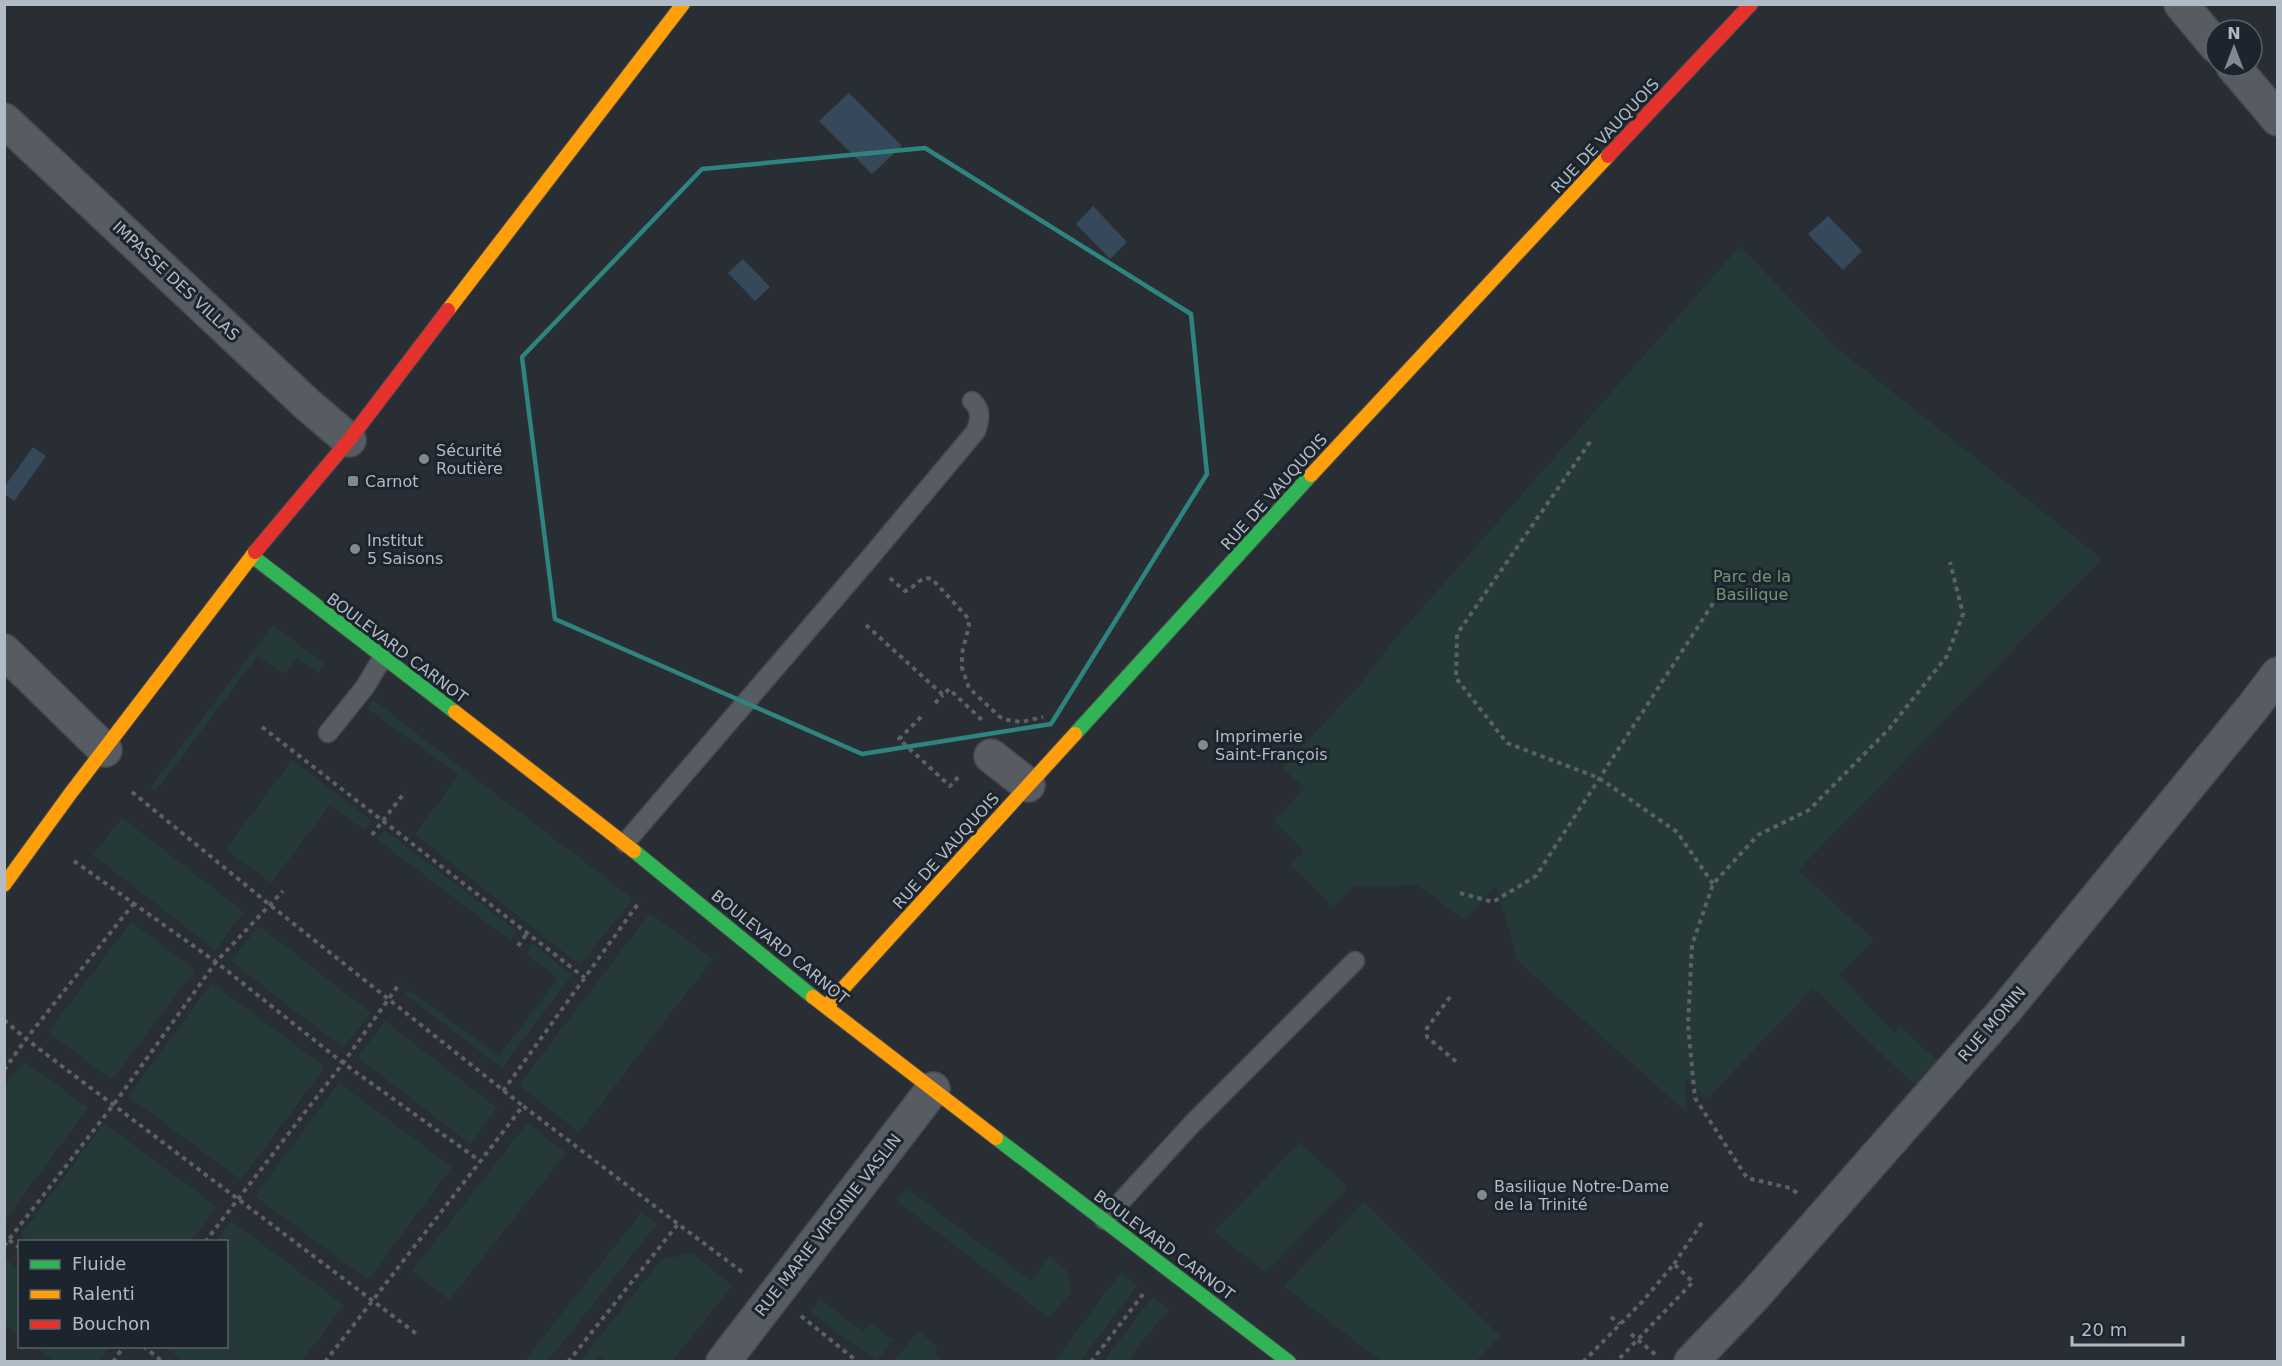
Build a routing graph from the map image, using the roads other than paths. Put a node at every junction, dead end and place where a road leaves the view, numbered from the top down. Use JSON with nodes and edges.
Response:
{"nodes":[{"id":1,"x":683,"y":4,"type":"edge"},
{"id":2,"x":1751,"y":4,"type":"edge"},
{"id":3,"x":2181,"y":4,"type":"edge"},
{"id":4,"x":2204,"y":32,"type":"edge"},
{"id":5,"x":2243,"y":78,"type":"edge"},
{"id":6,"x":2277,"y":119,"type":"edge"},
{"id":7,"x":4,"y":120,"type":"edge"},
{"id":8,"x":972,"y":401,"type":"dead end"},
{"id":9,"x":349,"y":440,"type":"junction"},
{"id":10,"x":252,"y":555,"type":"junction"},
{"id":11,"x":4,"y":651,"type":"edge"},
{"id":12,"x":382,"y":657,"type":"junction"},
{"id":13,"x":2277,"y":674,"type":"edge"},
{"id":14,"x":328,"y":733,"type":"dead end"},
{"id":15,"x":991,"y":742,"type":"road end"},
{"id":16,"x":105,"y":750,"type":"junction"},
{"id":17,"x":1028,"y":785,"type":"junction"},
{"id":18,"x":625,"y":843,"type":"junction"},
{"id":19,"x":4,"y":885,"type":"edge"},
{"id":20,"x":1355,"y":961,"type":"dead end"},
{"id":21,"x":826,"y":1007,"type":"junction"},
{"id":22,"x":933,"y":1089,"type":"junction"},
{"id":23,"x":1104,"y":1220,"type":"junction"},
{"id":24,"x":723,"y":1362,"type":"edge"},
{"id":25,"x":1290,"y":1362,"type":"edge"},
{"id":26,"x":1691,"y":1362,"type":"edge"}],
"edges":[{"from":1,"to":9,"type":"street"},
{"from":2,"to":17,"type":"street","name":"RUE DE VAUQUOIS"},
{"from":3,"to":4,"type":"street"},
{"from":5,"to":6,"type":"street"},
{"from":7,"to":9,"type":"street","name":"IMPASSE DES VILLAS"},
{"from":8,"to":18,"type":"lane"},
{"from":9,"to":10,"type":"street"},
{"from":10,"to":12,"type":"street","name":"BOULEVARD CARNOT"},
{"from":10,"to":16,"type":"street"},
{"from":11,"to":16,"type":"street"},
{"from":12,"to":14,"type":"lane"},
{"from":12,"to":18,"type":"street","name":"BOULEVARD CARNOT"},
{"from":13,"to":26,"type":"street","name":"RUE MONIN"},
{"from":15,"to":17,"type":"street"},
{"from":16,"to":19,"type":"street"},
{"from":17,"to":21,"type":"street","name":"RUE DE VAUQUOIS"},
{"from":18,"to":21,"type":"street","name":"BOULEVARD CARNOT"},
{"from":20,"to":23,"type":"lane"},
{"from":21,"to":22,"type":"street","name":"BOULEVARD CARNOT"},
{"from":22,"to":23,"type":"street","name":"BOULEVARD CARNOT"},
{"from":22,"to":24,"type":"street","name":"RUE MARIE VIRGINIE VASLIN"},
{"from":23,"to":25,"type":"street","name":"BOULEVARD CARNOT"}]}
